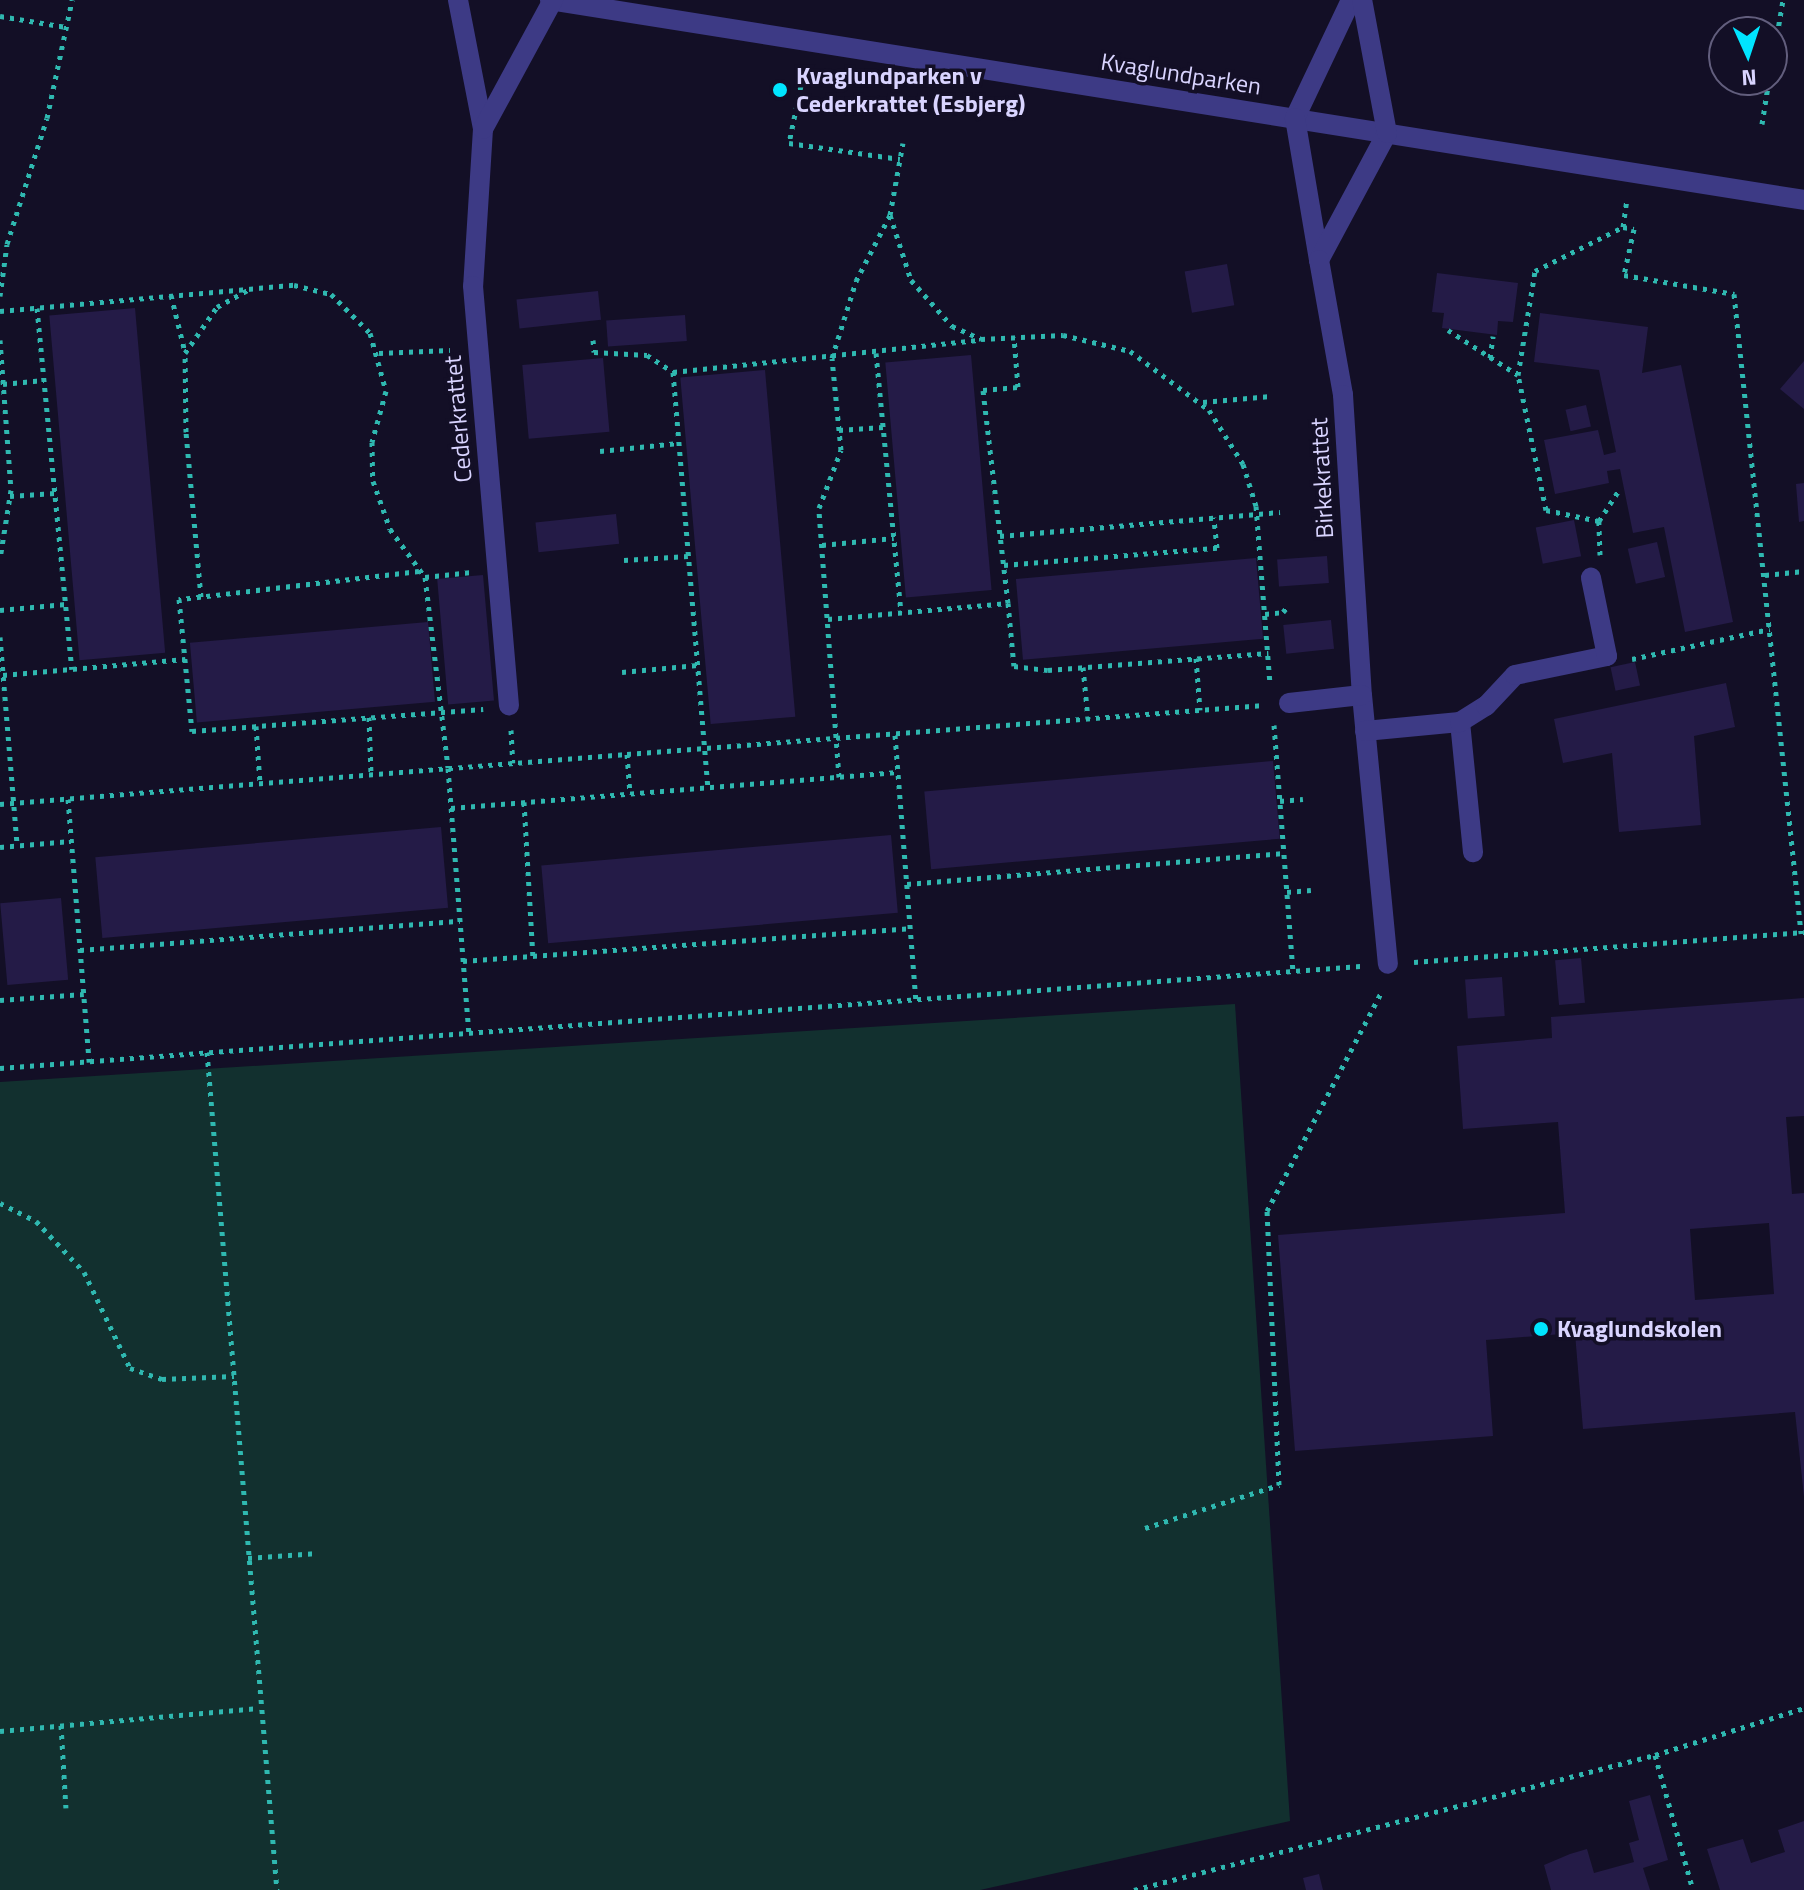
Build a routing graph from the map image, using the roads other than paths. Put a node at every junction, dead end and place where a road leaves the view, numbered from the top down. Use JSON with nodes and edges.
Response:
{"nodes":[{"id":1,"x":458,"y":0,"type":"edge"},
{"id":2,"x":552,"y":0,"type":"edge"},
{"id":3,"x":1351,"y":0,"type":"edge"},
{"id":4,"x":1362,"y":0,"type":"edge"},
{"id":5,"x":1295,"y":118,"type":"junction"},
{"id":6,"x":483,"y":129,"type":"junction"},
{"id":7,"x":1387,"y":133,"type":"junction"},
{"id":8,"x":1804,"y":200,"type":"edge"},
{"id":9,"x":1319,"y":260,"type":"junction"},
{"id":10,"x":1591,"y":578,"type":"road end"},
{"id":11,"x":1362,"y":695,"type":"junction"},
{"id":12,"x":1281,"y":703,"type":"road end"},
{"id":13,"x":502,"y":706,"type":"road end"},
{"id":14,"x":1460,"y":722,"type":"junction"},
{"id":15,"x":1365,"y":731,"type":"junction"},
{"id":16,"x":1473,"y":852,"type":"dead end"},
{"id":17,"x":1388,"y":964,"type":"road end"}],
"edges":[{"from":1,"to":6,"type":"street","name":"Cederkrattet"},
{"from":2,"to":5,"type":"street","name":"Kvaglundparken"},
{"from":2,"to":6,"type":"street","name":"Cederkrattet"},
{"from":3,"to":5,"type":"street"},
{"from":4,"to":7,"type":"street"},
{"from":5,"to":7,"type":"street","name":"Kvaglundparken"},
{"from":5,"to":9,"type":"street","name":"Birkekrattet"},
{"from":6,"to":13,"type":"street","name":"Cederkrattet"},
{"from":7,"to":8,"type":"street","name":"Kvaglundparken"},
{"from":7,"to":9,"type":"street"},
{"from":9,"to":11,"type":"street","name":"Birkekrattet"},
{"from":10,"to":14,"type":"street"},
{"from":11,"to":12,"type":"street"},
{"from":11,"to":15,"type":"street","name":"Birkekrattet"},
{"from":14,"to":15,"type":"street"},
{"from":14,"to":16,"type":"street"},
{"from":15,"to":17,"type":"street","name":"Birkekrattet"}]}
